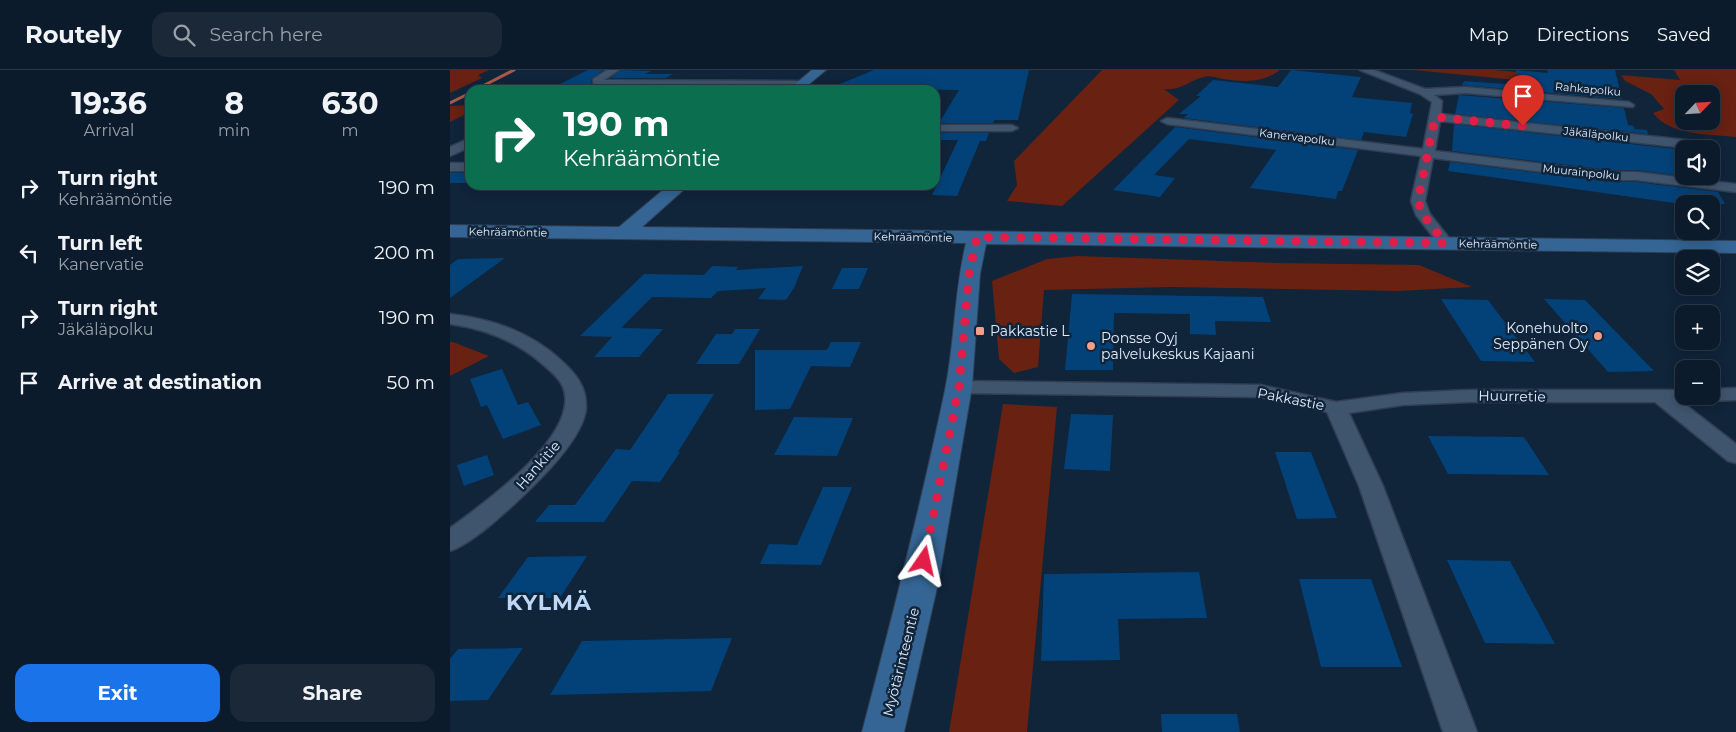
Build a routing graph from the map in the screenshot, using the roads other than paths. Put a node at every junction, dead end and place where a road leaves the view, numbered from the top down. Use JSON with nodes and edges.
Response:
{"nodes":[{"id":1,"x":614,"y":70,"type":"edge"},
{"id":2,"x":820,"y":70,"type":"edge"},
{"id":3,"x":1365,"y":70,"type":"edge"},
{"id":4,"x":700,"y":85,"type":"edge"},
{"id":5,"x":800,"y":85,"type":"edge"},
{"id":6,"x":1424,"y":92,"type":"junction"},
{"id":7,"x":1629,"y":105,"type":"dead end"},
{"id":8,"x":1435,"y":117,"type":"junction"},
{"id":9,"x":1167,"y":121,"type":"dead end"},
{"id":10,"x":940,"y":128,"type":"edge"},
{"id":11,"x":1012,"y":128,"type":"dead end"},
{"id":12,"x":1675,"y":143,"type":"edge"},
{"id":13,"x":465,"y":144,"type":"edge"},
{"id":14,"x":450,"y":152,"type":"edge"},
{"id":15,"x":1427,"y":154,"type":"junction"},
{"id":16,"x":450,"y":167,"type":"edge"},
{"id":17,"x":465,"y":167,"type":"edge"},
{"id":18,"x":1736,"y":188,"type":"edge"},
{"id":19,"x":674,"y":190,"type":"edge"},
{"id":20,"x":450,"y":232,"type":"edge"},
{"id":21,"x":624,"y":233,"type":"junction"},
{"id":22,"x":977,"y":237,"type":"junction"},
{"id":23,"x":1445,"y":243,"type":"junction"},
{"id":24,"x":1736,"y":247,"type":"edge"},
{"id":25,"x":450,"y":319,"type":"edge"},
{"id":26,"x":959,"y":387,"type":"junction"},
{"id":27,"x":1736,"y":394,"type":"edge"},
{"id":28,"x":1720,"y":395,"type":"edge"},
{"id":29,"x":1675,"y":397,"type":"edge"},
{"id":30,"x":1663,"y":398,"type":"junction"},
{"id":31,"x":1336,"y":408,"type":"junction"},
{"id":32,"x":1736,"y":456,"type":"edge"},
{"id":33,"x":450,"y":542,"type":"edge"},
{"id":34,"x":883,"y":732,"type":"edge"},
{"id":35,"x":1460,"y":732,"type":"edge"}],
"edges":[{"from":1,"to":4,"type":"street"},
{"from":2,"to":5,"type":"street"},
{"from":3,"to":6,"type":"street"},
{"from":6,"to":7,"type":"street","name":"Rahkapolku"},
{"from":6,"to":8,"type":"street"},
{"from":8,"to":12,"type":"street","name":"Jäkäläpolku"},
{"from":8,"to":15,"type":"street"},
{"from":9,"to":15,"type":"street","name":"Kanervapolku"},
{"from":10,"to":11,"type":"street"},
{"from":13,"to":14,"type":"street"},
{"from":15,"to":18,"type":"street","name":"Muurainpolku"},
{"from":15,"to":23,"type":"street"},
{"from":16,"to":17,"type":"street"},
{"from":19,"to":21,"type":"street"},
{"from":20,"to":21,"type":"street","name":"Kehräämöntie"},
{"from":21,"to":22,"type":"street","name":"Kehräämöntie"},
{"from":22,"to":23,"type":"street","name":"Kehräämöntie"},
{"from":22,"to":26,"type":"street","name":"Myötärinteentie"},
{"from":23,"to":24,"type":"street","name":"Kehräämöntie"},
{"from":25,"to":33,"type":"street","name":"Hankitie"},
{"from":26,"to":31,"type":"street","name":"Pakkastie"},
{"from":26,"to":34,"type":"street","name":"Myötärinteentie"},
{"from":27,"to":28,"type":"street"},
{"from":29,"to":30,"type":"street","name":"Huurretie"},
{"from":30,"to":31,"type":"street","name":"Huurretie"},
{"from":30,"to":32,"type":"street"},
{"from":31,"to":35,"type":"street","name":"Pakkastie"}]}
